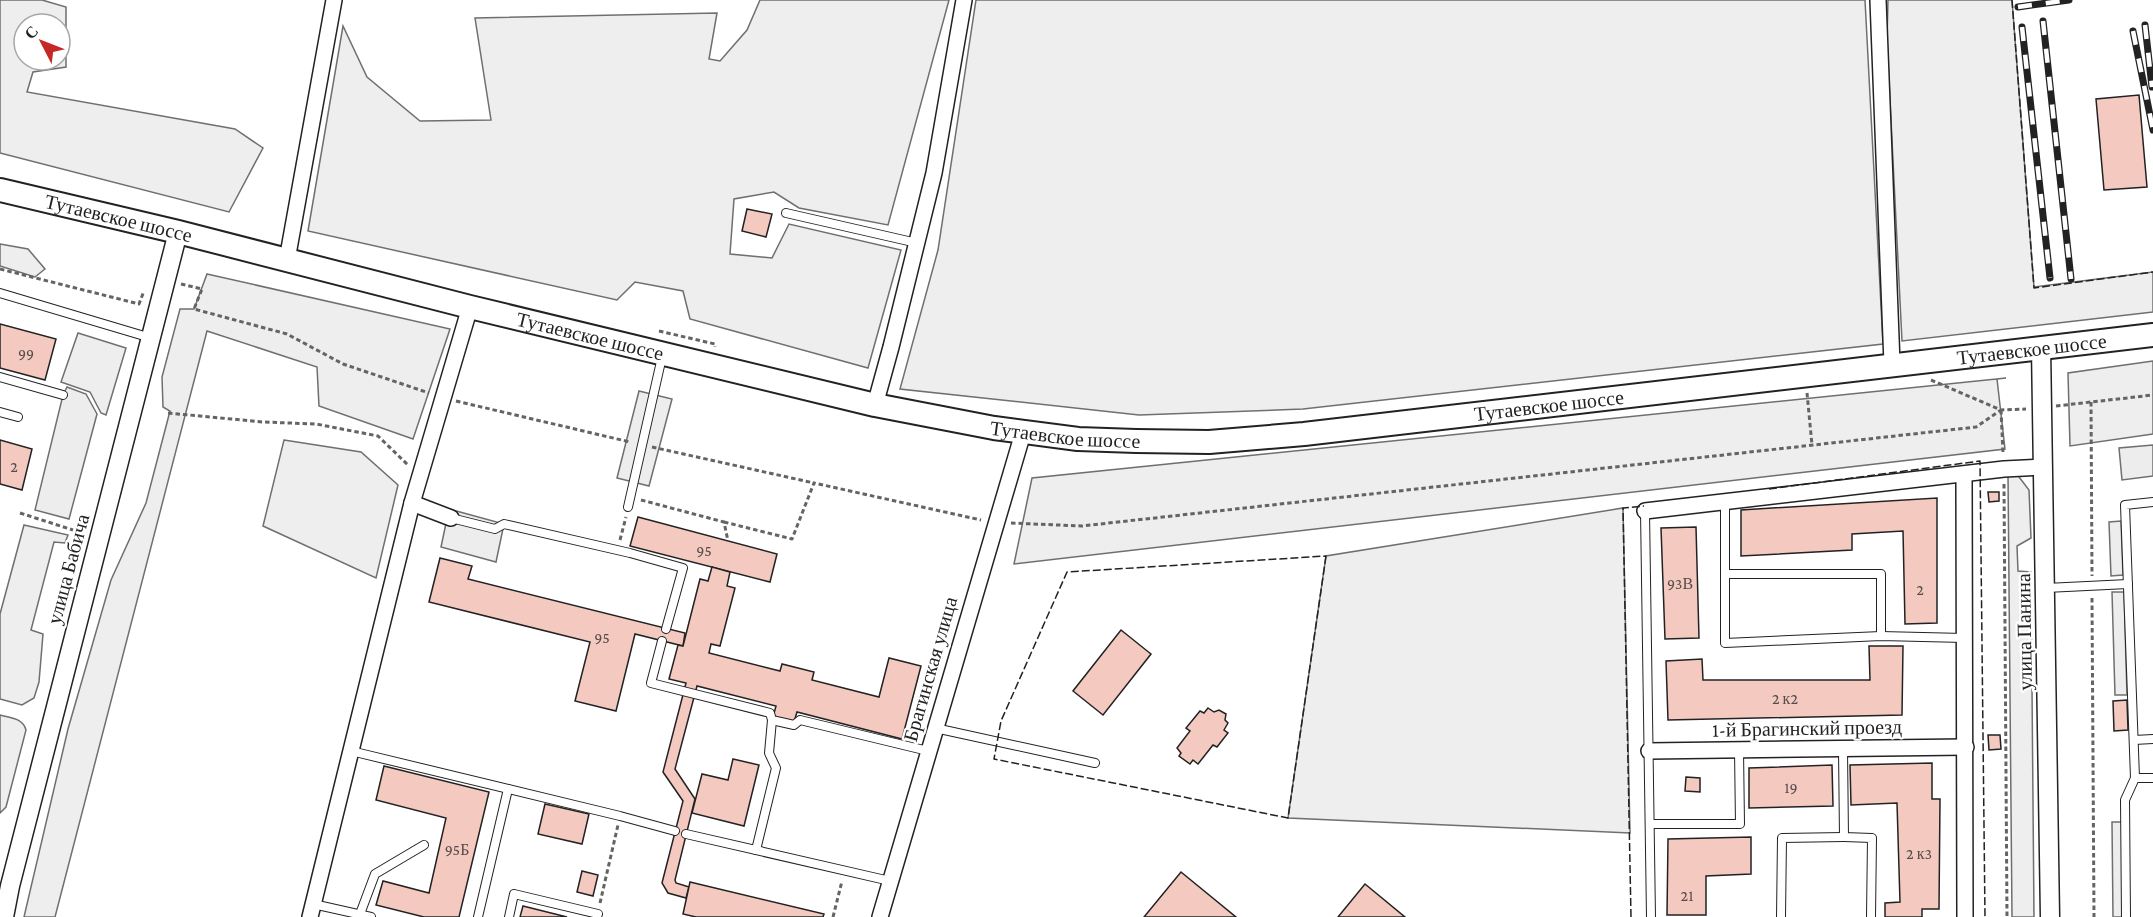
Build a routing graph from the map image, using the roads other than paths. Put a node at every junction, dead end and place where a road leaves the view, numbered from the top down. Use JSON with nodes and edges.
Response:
{"nodes":[{"id":1,"x":334,"y":0,"type":"edge"},
{"id":2,"x":964,"y":0,"type":"edge"},
{"id":3,"x":1878,"y":0,"type":"edge"},
{"id":4,"x":0,"y":190,"type":"edge"},
{"id":5,"x":786,"y":213,"type":"dead end"},
{"id":6,"x":178,"y":232,"type":"junction"},
{"id":7,"x":917,"y":243,"type":"junction"},
{"id":8,"x":287,"y":260,"type":"junction"},
{"id":9,"x":0,"y":293,"type":"edge"},
{"id":10,"x":471,"y":307,"type":"junction"},
{"id":11,"x":2153,"y":335,"type":"edge"},
{"id":12,"x":152,"y":339,"type":"junction"},
{"id":13,"x":2041,"y":347,"type":"junction"},
{"id":14,"x":663,"y":353,"type":"junction"},
{"id":15,"x":1892,"y":364,"type":"junction"},
{"id":16,"x":0,"y":377,"type":"edge"},
{"id":17,"x":63,"y":395,"type":"dead end"},
{"id":18,"x":875,"y":405,"type":"junction"},
{"id":19,"x":0,"y":412,"type":"edge"},
{"id":20,"x":18,"y":417,"type":"dead end"},
{"id":21,"x":1023,"y":433,"type":"junction"},
{"id":22,"x":2044,"y":467,"type":"junction"},
{"id":23,"x":1964,"y":475,"type":"junction"},
{"id":24,"x":1725,"y":502,"type":"junction"},
{"id":25,"x":2153,"y":502,"type":"edge"},
{"id":26,"x":412,"y":503,"type":"junction"},
{"id":27,"x":628,"y":507,"type":"road end"},
{"id":28,"x":1645,"y":511,"type":"joint"},
{"id":29,"x":451,"y":518,"type":"joint"},
{"id":30,"x":1725,"y":574,"type":"junction"},
{"id":31,"x":2128,"y":584,"type":"junction"},
{"id":32,"x":2046,"y":588,"type":"junction"},
{"id":33,"x":666,"y":629,"type":"dead end"},
{"id":34,"x":1881,"y":636,"type":"junction"},
{"id":35,"x":1964,"y":638,"type":"junction"},
{"id":36,"x":662,"y":641,"type":"dead end"},
{"id":37,"x":772,"y":720,"type":"junction"},
{"id":38,"x":934,"y":728,"type":"junction"},
{"id":39,"x":2153,"y":739,"type":"edge"},
{"id":40,"x":2134,"y":740,"type":"junction"},
{"id":41,"x":1966,"y":747,"type":"junction"},
{"id":42,"x":1843,"y":748,"type":"junction"},
{"id":43,"x":1739,"y":750,"type":"junction"},
{"id":44,"x":351,"y":751,"type":"junction"},
{"id":45,"x":928,"y":751,"type":"junction"},
{"id":46,"x":1649,"y":751,"type":"junction"},
{"id":47,"x":1095,"y":763,"type":"dead end"},
{"id":48,"x":2135,"y":778,"type":"junction"},
{"id":49,"x":2153,"y":778,"type":"edge"},
{"id":50,"x":508,"y":789,"type":"junction"},
{"id":51,"x":1650,"y":824,"type":"junction"},
{"id":52,"x":675,"y":831,"type":"dead end"},
{"id":53,"x":686,"y":834,"type":"dead end"},
{"id":54,"x":1844,"y":837,"type":"junction"},
{"id":55,"x":424,"y":845,"type":"dead end"},
{"id":56,"x":756,"y":850,"type":"junction"},
{"id":57,"x":891,"y":881,"type":"junction"},
{"id":58,"x":312,"y":911,"type":"edge"},
{"id":59,"x":360,"y":914,"type":"junction"},
{"id":60,"x":598,"y":914,"type":"road end"},
{"id":61,"x":4,"y":917,"type":"edge"},
{"id":62,"x":372,"y":917,"type":"edge"},
{"id":63,"x":478,"y":917,"type":"edge"},
{"id":64,"x":509,"y":917,"type":"edge"},
{"id":65,"x":880,"y":917,"type":"edge"},
{"id":66,"x":1651,"y":917,"type":"edge"},
{"id":67,"x":1781,"y":917,"type":"edge"},
{"id":68,"x":1871,"y":917,"type":"edge"},
{"id":69,"x":1965,"y":917,"type":"edge"},
{"id":70,"x":2050,"y":917,"type":"edge"},
{"id":71,"x":2126,"y":917,"type":"edge"}],
"edges":[{"from":1,"to":8,"type":"street"},
{"from":2,"to":7,"type":"street"},
{"from":3,"to":15,"type":"street"},
{"from":4,"to":6,"type":"main road","name":"Тутаевское шоссе"},
{"from":5,"to":7,"type":"lane"},
{"from":6,"to":8,"type":"main road","name":"Тутаевское шоссе"},
{"from":6,"to":12,"type":"street","name":"улица Бабича"},
{"from":7,"to":18,"type":"street"},
{"from":8,"to":10,"type":"main road","name":"Тутаевское шоссе"},
{"from":9,"to":12,"type":"lane"},
{"from":10,"to":14,"type":"main road","name":"Тутаевское шоссе"},
{"from":10,"to":26,"type":"street"},
{"from":11,"to":13,"type":"main road","name":"Тутаевское шоссе"},
{"from":12,"to":61,"type":"street","name":"улица Бабича"},
{"from":13,"to":15,"type":"main road","name":"Тутаевское шоссе"},
{"from":13,"to":22,"type":"street","name":"улица Панина"},
{"from":14,"to":18,"type":"main road","name":"Тутаевское шоссе"},
{"from":14,"to":27,"type":"lane"},
{"from":15,"to":21,"type":"main road","name":"Тутаевское шоссе"},
{"from":16,"to":17,"type":"lane"},
{"from":18,"to":21,"type":"main road","name":"Тутаевское шоссе"},
{"from":19,"to":20,"type":"lane"},
{"from":21,"to":38,"type":"street","name":"Брагинская улица"},
{"from":22,"to":23,"type":"street"},
{"from":22,"to":32,"type":"street","name":"улица Панина"},
{"from":23,"to":24,"type":"street"},
{"from":23,"to":35,"type":"street"},
{"from":24,"to":28,"type":"street"},
{"from":24,"to":30,"type":"lane"},
{"from":25,"to":31,"type":"lane"},
{"from":26,"to":29,"type":"street"},
{"from":26,"to":44,"type":"street"},
{"from":28,"to":46,"type":"lane"},
{"from":29,"to":33,"type":"lane"},
{"from":30,"to":34,"type":"lane"},
{"from":30,"to":34,"type":"lane"},
{"from":31,"to":32,"type":"lane"},
{"from":31,"to":40,"type":"lane"},
{"from":32,"to":70,"type":"street","name":"улица Панина"},
{"from":34,"to":35,"type":"lane"},
{"from":35,"to":41,"type":"street"},
{"from":36,"to":37,"type":"lane"},
{"from":37,"to":45,"type":"lane"},
{"from":37,"to":56,"type":"lane"},
{"from":38,"to":45,"type":"street","name":"Брагинская улица"},
{"from":38,"to":47,"type":"lane"},
{"from":39,"to":40,"type":"lane"},
{"from":40,"to":48,"type":"lane"},
{"from":41,"to":42,"type":"street","name":"1-й Брагинский проезд"},
{"from":41,"to":69,"type":"street"},
{"from":42,"to":43,"type":"street","name":"1-й Брагинский проезд"},
{"from":42,"to":54,"type":"lane"},
{"from":43,"to":46,"type":"street","name":"1-й Брагинский проезд"},
{"from":43,"to":51,"type":"lane"},
{"from":44,"to":50,"type":"lane"},
{"from":44,"to":58,"type":"street"},
{"from":45,"to":57,"type":"street","name":"Брагинская улица"},
{"from":46,"to":51,"type":"lane"},
{"from":48,"to":49,"type":"lane"},
{"from":48,"to":71,"type":"lane"},
{"from":50,"to":52,"type":"lane"},
{"from":50,"to":63,"type":"lane"},
{"from":51,"to":66,"type":"lane"},
{"from":53,"to":56,"type":"lane"},
{"from":54,"to":67,"type":"lane"},
{"from":54,"to":68,"type":"lane"},
{"from":55,"to":59,"type":"lane"},
{"from":56,"to":57,"type":"lane"},
{"from":57,"to":65,"type":"street","name":"Брагинская улица"},
{"from":58,"to":59,"type":"lane"},
{"from":59,"to":62,"type":"lane"},
{"from":60,"to":64,"type":"lane"}]}
